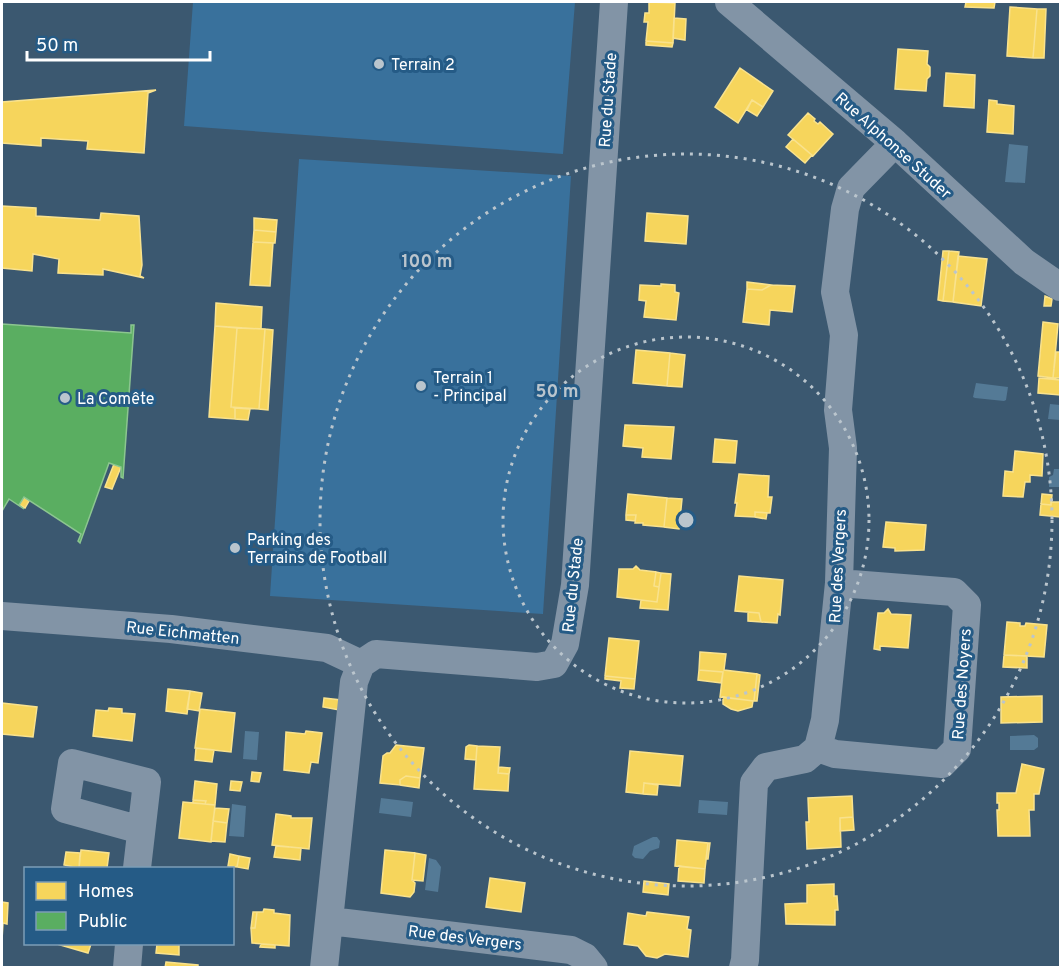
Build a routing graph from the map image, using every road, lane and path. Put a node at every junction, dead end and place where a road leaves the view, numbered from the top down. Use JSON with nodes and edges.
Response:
{"nodes":[{"id":1,"x":614,"y":2,"type":"edge"},
{"id":2,"x":729,"y":2,"type":"edge"},
{"id":3,"x":895,"y":143,"type":"junction"},
{"id":4,"x":1060,"y":287,"type":"edge"},
{"id":5,"x":839,"y":583,"type":"junction"},
{"id":6,"x":2,"y":616,"type":"edge"},
{"id":7,"x":361,"y":664,"type":"junction"},
{"id":8,"x":818,"y":748,"type":"junction"},
{"id":9,"x":141,"y":830,"type":"dead end"},
{"id":10,"x":137,"y":867,"type":"edge"},
{"id":11,"x":330,"y":921,"type":"junction"},
{"id":12,"x":129,"y":945,"type":"edge"},
{"id":13,"x":127,"y":968,"type":"edge"},
{"id":14,"x":324,"y":968,"type":"edge"},
{"id":15,"x":594,"y":968,"type":"edge"},
{"id":16,"x":743,"y":968,"type":"edge"}],
"edges":[{"from":1,"to":7,"type":"street","name":"Rue du Stade"},
{"from":2,"to":3,"type":"street","name":"Rue Alphonse Studer"},
{"from":3,"to":4,"type":"street","name":"Rue Alphonse Studer"},
{"from":3,"to":5,"type":"street","name":"Rue des Vergers"},
{"from":5,"to":8,"type":"street","name":"Rue des Vergers"},
{"from":5,"to":8,"type":"street","name":"Rue des Noyers"},
{"from":6,"to":7,"type":"street","name":"Rue Eichmatten"},
{"from":7,"to":11,"type":"street"},
{"from":8,"to":16,"type":"street"},
{"from":9,"to":10,"type":"street"},
{"from":11,"to":14,"type":"street"},
{"from":11,"to":15,"type":"street","name":"Rue des Vergers"},
{"from":12,"to":13,"type":"street"}]}
